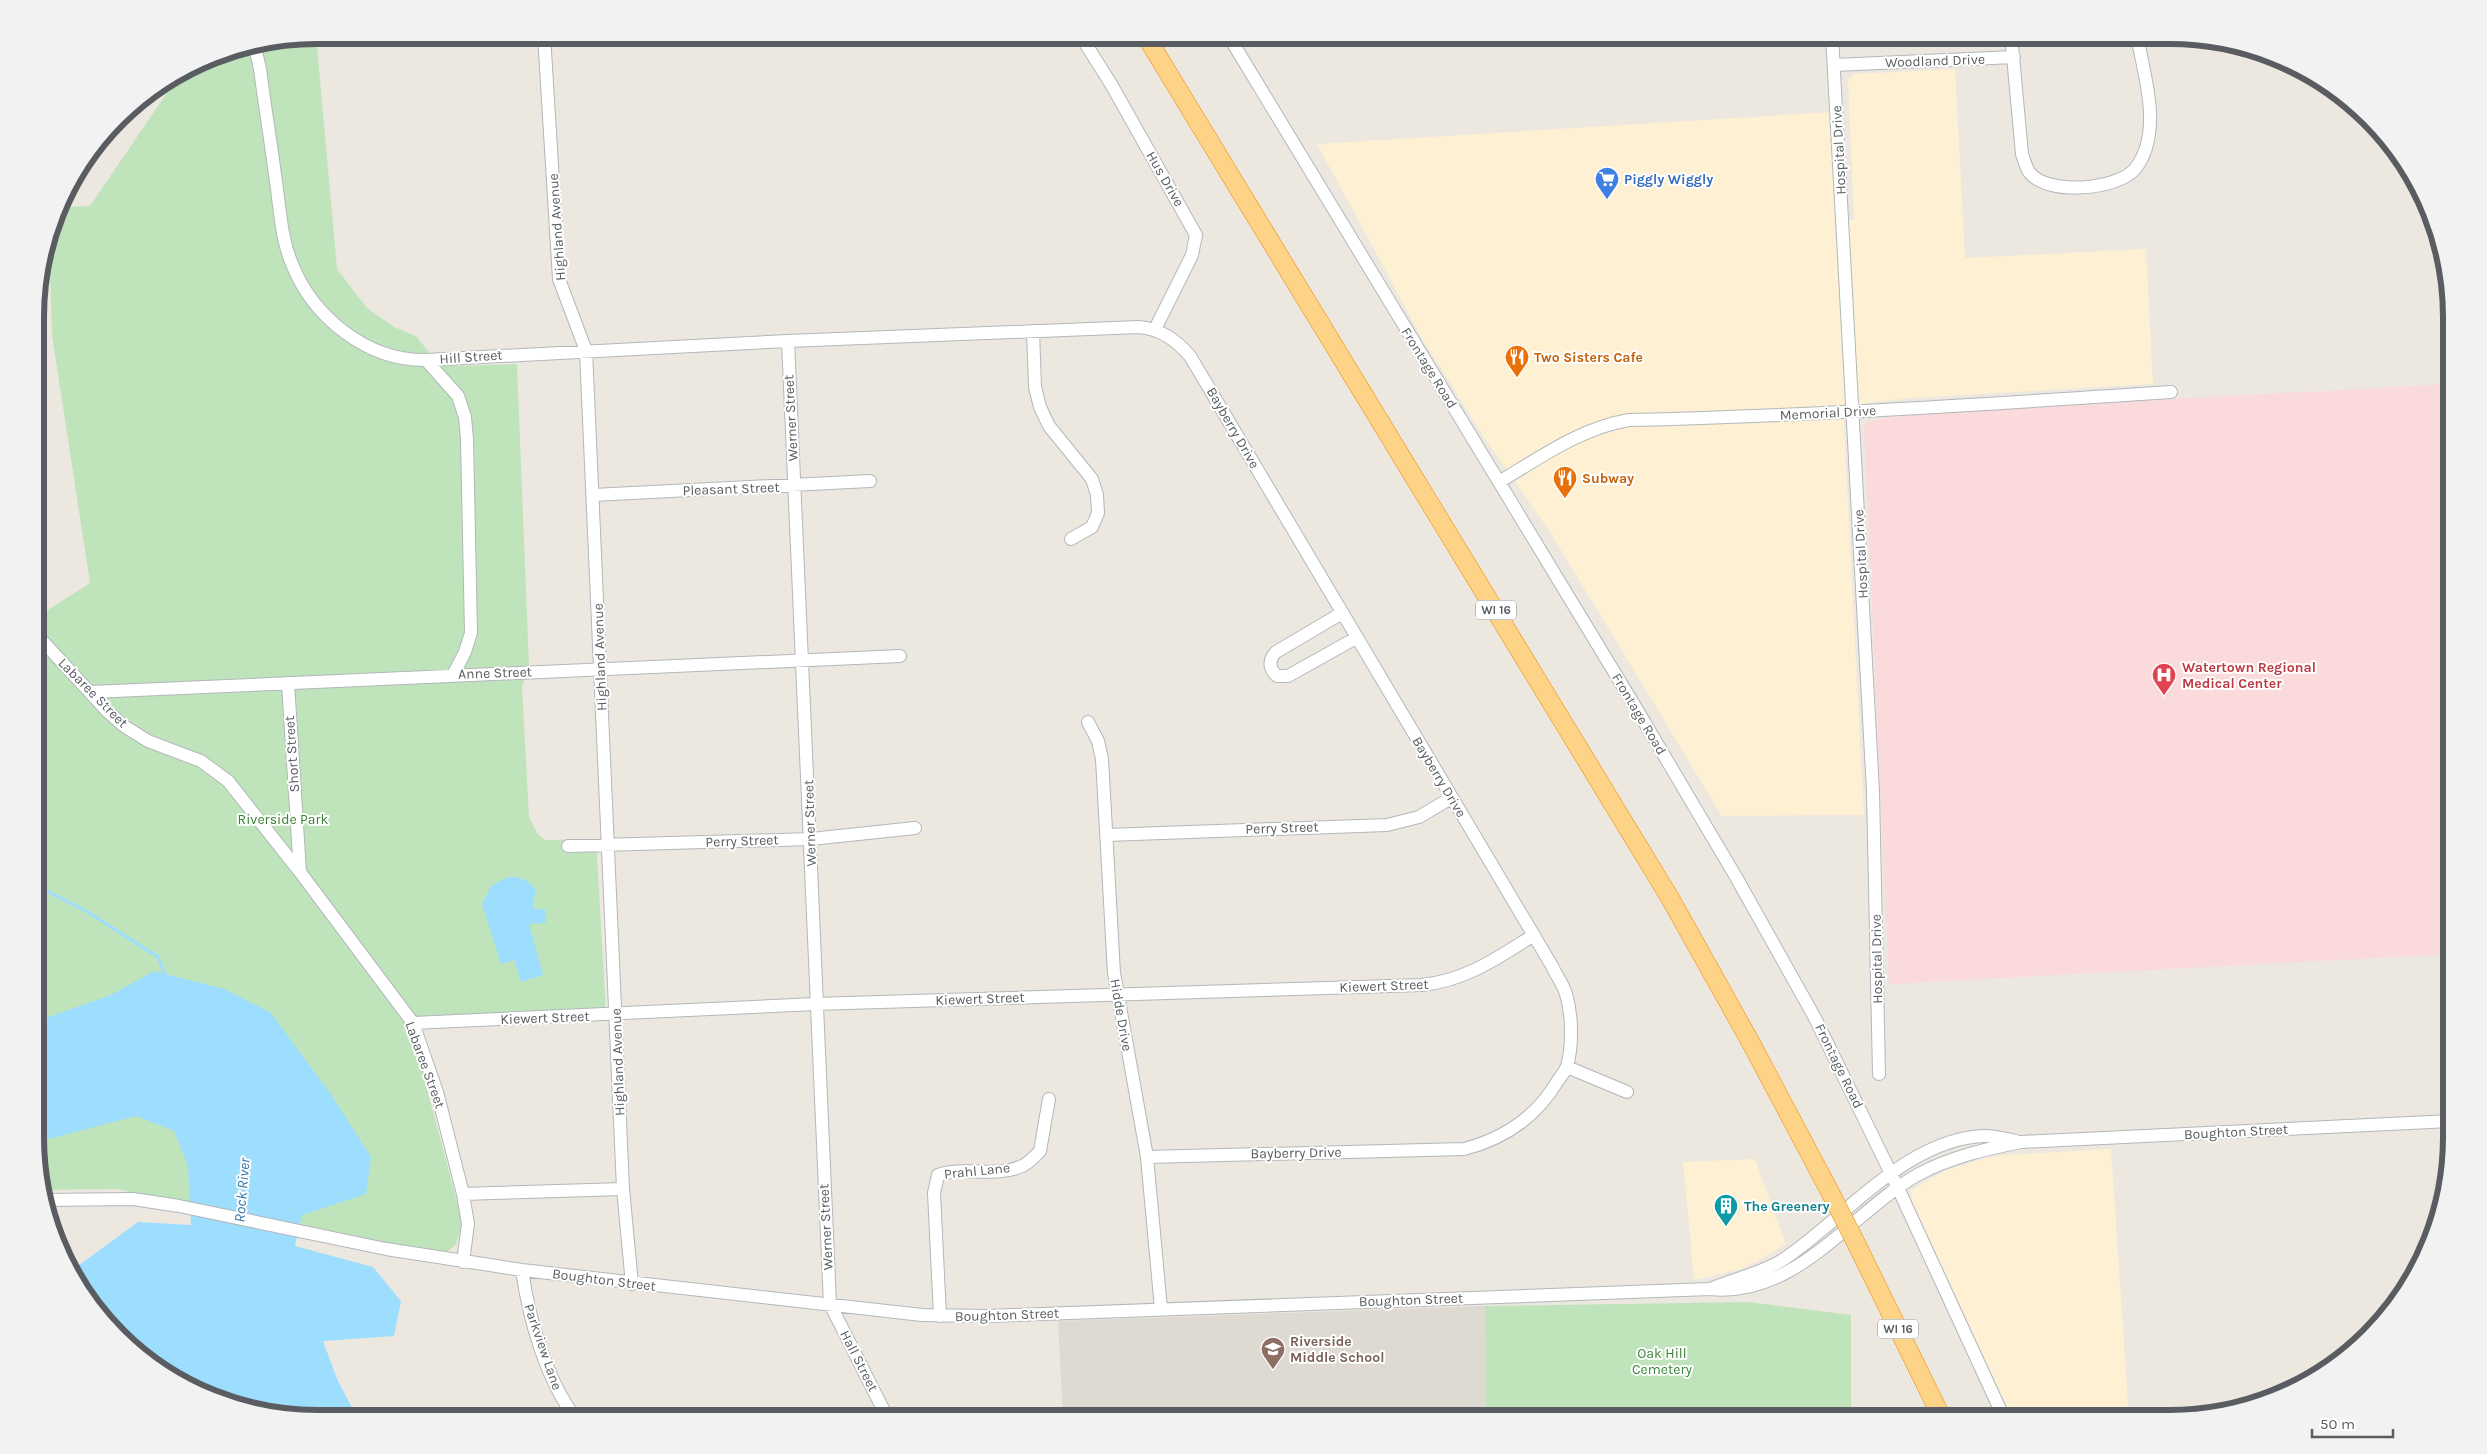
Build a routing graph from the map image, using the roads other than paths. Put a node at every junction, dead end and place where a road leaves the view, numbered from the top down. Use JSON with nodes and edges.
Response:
{"nodes":[{"id":1,"x":545,"y":44,"type":"edge"},
{"id":2,"x":1086,"y":44,"type":"edge"},
{"id":3,"x":1151,"y":44,"type":"edge"},
{"id":4,"x":1233,"y":44,"type":"edge"},
{"id":5,"x":1833,"y":44,"type":"edge"},
{"id":6,"x":2012,"y":44,"type":"edge"},
{"id":7,"x":2139,"y":44,"type":"edge"},
{"id":8,"x":256,"y":51,"type":"edge"},
{"id":9,"x":2014,"y":57,"type":"junction"},
{"id":10,"x":1834,"y":65,"type":"junction"},
{"id":11,"x":1155,"y":329,"type":"junction"},
{"id":12,"x":1033,"y":331,"type":"junction"},
{"id":13,"x":910,"y":336,"type":"joint"},
{"id":14,"x":788,"y":341,"type":"junction"},
{"id":15,"x":586,"y":351,"type":"junction"},
{"id":16,"x":426,"y":360,"type":"junction"},
{"id":17,"x":2171,"y":392,"type":"dead end"},
{"id":18,"x":1854,"y":412,"type":"junction"},
{"id":19,"x":870,"y":481,"type":"dead end"},
{"id":20,"x":1499,"y":482,"type":"junction"},
{"id":21,"x":795,"y":487,"type":"junction"},
{"id":22,"x":593,"y":495,"type":"junction"},
{"id":23,"x":1071,"y":539,"type":"dead end"},
{"id":24,"x":1342,"y":613,"type":"junction"},
{"id":25,"x":1356,"y":638,"type":"junction"},
{"id":26,"x":44,"y":642,"type":"edge"},
{"id":27,"x":900,"y":656,"type":"dead end"},
{"id":28,"x":802,"y":660,"type":"junction"},
{"id":29,"x":600,"y":668,"type":"junction"},
{"id":30,"x":453,"y":675,"type":"junction"},
{"id":31,"x":288,"y":683,"type":"junction"},
{"id":32,"x":91,"y":692,"type":"junction"},
{"id":33,"x":1088,"y":722,"type":"dead end"},
{"id":34,"x":1451,"y":798,"type":"junction"},
{"id":35,"x":915,"y":828,"type":"dead end"},
{"id":36,"x":1107,"y":835,"type":"junction"},
{"id":37,"x":811,"y":839,"type":"junction"},
{"id":38,"x":568,"y":846,"type":"dead end"},
{"id":39,"x":609,"y":846,"type":"junction"},
{"id":40,"x":294,"y":856,"type":"junction"},
{"id":41,"x":1534,"y":935,"type":"junction"},
{"id":42,"x":1116,"y":995,"type":"junction"},
{"id":43,"x":815,"y":1004,"type":"junction"},
{"id":44,"x":616,"y":1015,"type":"junction"},
{"id":45,"x":413,"y":1023,"type":"junction"},
{"id":46,"x":1567,"y":1067,"type":"junction"},
{"id":47,"x":1879,"y":1074,"type":"dead end"},
{"id":48,"x":1627,"y":1092,"type":"dead end"},
{"id":49,"x":1049,"y":1099,"type":"dead end"},
{"id":50,"x":2443,"y":1121,"type":"edge"},
{"id":51,"x":2021,"y":1142,"type":"junction"},
{"id":52,"x":1147,"y":1157,"type":"junction"},
{"id":53,"x":1891,"y":1174,"type":"junction"},
{"id":54,"x":1898,"y":1188,"type":"junction"},
{"id":55,"x":623,"y":1189,"type":"junction"},
{"id":56,"x":463,"y":1194,"type":"junction"},
{"id":57,"x":51,"y":1200,"type":"edge"},
{"id":58,"x":463,"y":1262,"type":"junction"},
{"id":59,"x":522,"y":1270,"type":"junction"},
{"id":60,"x":632,"y":1284,"type":"junction"},
{"id":61,"x":1710,"y":1289,"type":"junction"},
{"id":62,"x":830,"y":1304,"type":"junction"},
{"id":63,"x":1161,"y":1309,"type":"junction"},
{"id":64,"x":940,"y":1316,"type":"junction"},
{"id":65,"x":570,"y":1410,"type":"edge"},
{"id":66,"x":883,"y":1410,"type":"edge"},
{"id":67,"x":1938,"y":1410,"type":"edge"},
{"id":68,"x":2000,"y":1410,"type":"edge"}],
"edges":[{"from":1,"to":15,"type":"street","name":"Highland Avenue"},
{"from":2,"to":11,"type":"street","name":"Hus Drive"},
{"from":3,"to":67,"type":"highway","number":"WI 16","bridge":true},
{"from":4,"to":20,"type":"street","name":"Frontage Road"},
{"from":5,"to":10,"type":"street","name":"Hospital Drive"},
{"from":6,"to":9,"type":"street"},
{"from":7,"to":9,"type":"street"},
{"from":8,"to":16,"type":"street","name":"Hill Street"},
{"from":9,"to":10,"type":"street","name":"Woodland Drive"},
{"from":10,"to":18,"type":"street","name":"Hospital Drive"},
{"from":11,"to":12,"type":"street","name":"Bayberry Drive"},
{"from":11,"to":24,"type":"street","name":"Bayberry Drive"},
{"from":12,"to":13,"type":"street","name":"Bayberry Drive"},
{"from":12,"to":23,"type":"street"},
{"from":13,"to":14,"type":"street","name":"Hill Street"},
{"from":14,"to":15,"type":"street","name":"Hill Street"},
{"from":14,"to":21,"type":"street","name":"Werner Street"},
{"from":15,"to":16,"type":"street","name":"Hill Street"},
{"from":15,"to":22,"type":"street","name":"Highland Avenue"},
{"from":16,"to":30,"type":"street"},
{"from":17,"to":18,"type":"street","name":"Memorial Drive"},
{"from":18,"to":20,"type":"street","name":"Memorial Drive"},
{"from":18,"to":47,"type":"street","name":"Hospital Drive"},
{"from":19,"to":21,"type":"street","name":"Pleasant Street"},
{"from":20,"to":53,"type":"street","name":"Frontage Road"},
{"from":21,"to":22,"type":"street","name":"Pleasant Street"},
{"from":21,"to":28,"type":"street","name":"Werner Street"},
{"from":22,"to":29,"type":"street","name":"Highland Avenue"},
{"from":24,"to":25,"type":"street","name":"Bayberry Drive"},
{"from":24,"to":25,"type":"street"},
{"from":25,"to":34,"type":"street","name":"Bayberry Drive"},
{"from":26,"to":32,"type":"street","name":"Labaree Street"},
{"from":27,"to":28,"type":"street","name":"Anne Street"},
{"from":28,"to":29,"type":"street","name":"Anne Street"},
{"from":28,"to":37,"type":"street","name":"Werner Street"},
{"from":29,"to":30,"type":"street","name":"Anne Street"},
{"from":29,"to":39,"type":"street","name":"Highland Avenue"},
{"from":30,"to":31,"type":"street","name":"Anne Street"},
{"from":31,"to":32,"type":"street","name":"Anne Street"},
{"from":31,"to":40,"type":"street","name":"Short Street"},
{"from":32,"to":40,"type":"street","name":"Labaree Street"},
{"from":33,"to":36,"type":"street","name":"Hidde Drive"},
{"from":34,"to":36,"type":"street","name":"Perry Street"},
{"from":34,"to":41,"type":"street","name":"Bayberry Drive"},
{"from":35,"to":37,"type":"street","name":"Perry Street"},
{"from":36,"to":42,"type":"street","name":"Hidde Drive"},
{"from":37,"to":39,"type":"street","name":"Perry Street"},
{"from":37,"to":43,"type":"street","name":"Werner Street"},
{"from":38,"to":39,"type":"street","name":"Perry Street"},
{"from":39,"to":44,"type":"street","name":"Highland Avenue"},
{"from":40,"to":45,"type":"street","name":"Labaree Street"},
{"from":41,"to":42,"type":"street","name":"Kiewert Street"},
{"from":41,"to":46,"type":"street","name":"Bayberry Drive"},
{"from":42,"to":43,"type":"street","name":"Kiewert Street"},
{"from":42,"to":52,"type":"street","name":"Hidde Drive"},
{"from":43,"to":44,"type":"street","name":"Kiewert Street"},
{"from":43,"to":62,"type":"street","name":"Werner Street"},
{"from":44,"to":45,"type":"street","name":"Kiewert Street"},
{"from":44,"to":55,"type":"street","name":"Highland Avenue"},
{"from":45,"to":56,"type":"street","name":"Labaree Street"},
{"from":46,"to":48,"type":"street"},
{"from":46,"to":52,"type":"street","name":"Bayberry Drive"},
{"from":49,"to":64,"type":"street","name":"Prahl Lane"},
{"from":50,"to":51,"type":"street","name":"Boughton Street"},
{"from":51,"to":53,"type":"street","name":"Boughton Street"},
{"from":51,"to":54,"type":"street","name":"Boughton Street"},
{"from":52,"to":63,"type":"street","name":"Hidde Drive"},
{"from":53,"to":54,"type":"street","name":"Frontage Road"},
{"from":53,"to":61,"type":"street","name":"Boughton Street"},
{"from":54,"to":61,"type":"street","name":"Boughton Street"},
{"from":54,"to":68,"type":"street","name":"Frontage Road"},
{"from":55,"to":56,"type":"street"},
{"from":55,"to":60,"type":"street","name":"Highland Avenue"},
{"from":56,"to":58,"type":"street","name":"Labaree Street"},
{"from":57,"to":58,"type":"street","name":"Boughton Street"},
{"from":58,"to":59,"type":"street","name":"Boughton Street"},
{"from":59,"to":60,"type":"street","name":"Boughton Street"},
{"from":59,"to":65,"type":"street","name":"Parkview Lane"},
{"from":60,"to":62,"type":"street","name":"Boughton Street"},
{"from":61,"to":63,"type":"street","name":"Boughton Street"},
{"from":62,"to":64,"type":"street","name":"Boughton Street"},
{"from":62,"to":66,"type":"street","name":"Hall Street"},
{"from":63,"to":64,"type":"street","name":"Boughton Street"}]}
